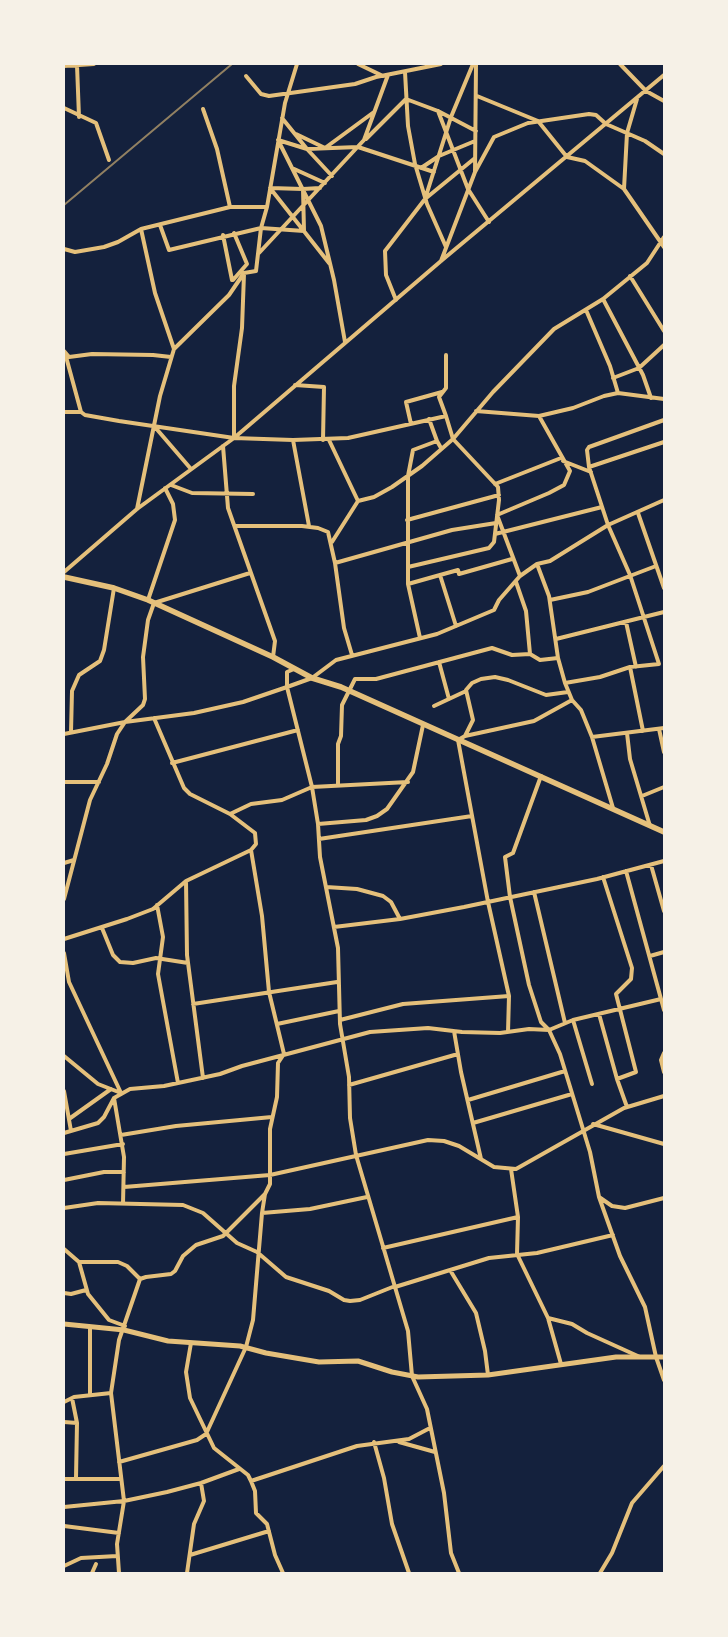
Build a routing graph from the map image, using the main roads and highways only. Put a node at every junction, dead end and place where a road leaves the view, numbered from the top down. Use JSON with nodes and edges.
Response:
{"nodes":[{"id":1,"x":64,"y":577,"type":"edge"},
{"id":2,"x":664,"y":832,"type":"edge"}],
"edges":[{"from":1,"to":2,"type":"main road"}]}
